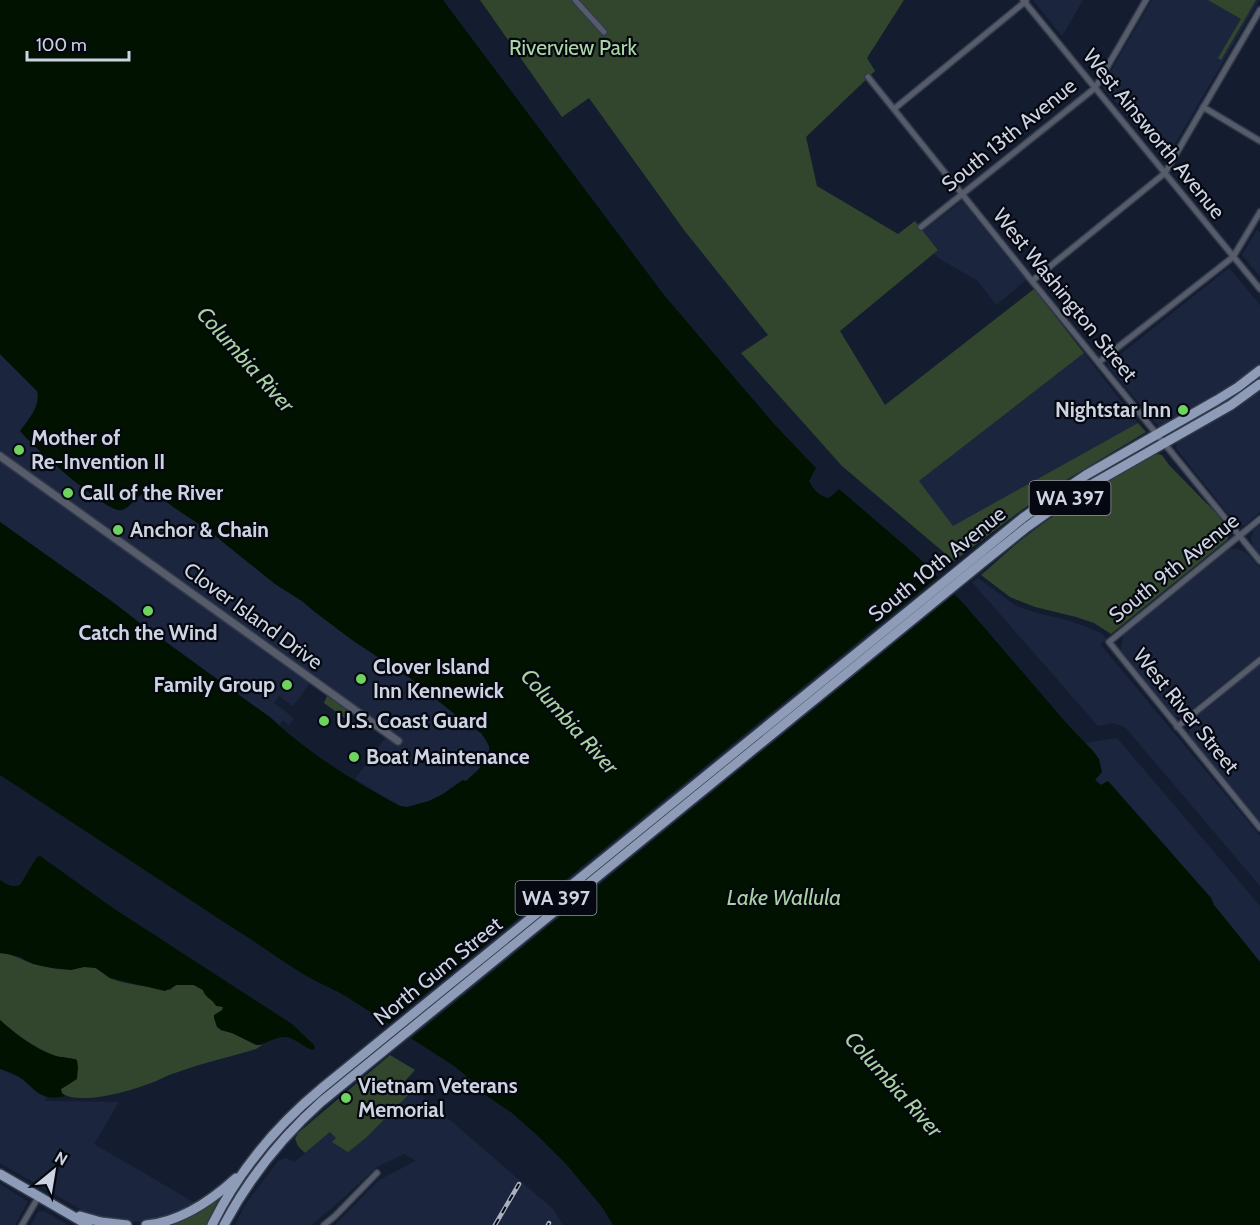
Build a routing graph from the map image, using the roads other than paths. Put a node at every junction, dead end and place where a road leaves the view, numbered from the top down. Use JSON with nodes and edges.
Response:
{"nodes":[{"id":1,"x":575,"y":0,"type":"edge"},
{"id":2,"x":1146,"y":0,"type":"edge"},
{"id":3,"x":1025,"y":1,"type":"edge"},
{"id":4,"x":1260,"y":10,"type":"edge"},
{"id":5,"x":604,"y":32,"type":"dead end"},
{"id":6,"x":868,"y":77,"type":"dead end"},
{"id":7,"x":1095,"y":88,"type":"junction"},
{"id":8,"x":1203,"y":107,"type":"junction"},
{"id":9,"x":894,"y":109,"type":"junction"},
{"id":10,"x":1260,"y":141,"type":"edge"},
{"id":11,"x":1165,"y":173,"type":"junction"},
{"id":12,"x":962,"y":194,"type":"junction"},
{"id":13,"x":1260,"y":212,"type":"edge"},
{"id":14,"x":921,"y":227,"type":"dead end"},
{"id":15,"x":1233,"y":257,"type":"junction"},
{"id":16,"x":1032,"y":281,"type":"junction"},
{"id":17,"x":1260,"y":289,"type":"edge"},
{"id":18,"x":1099,"y":362,"type":"junction"},
{"id":19,"x":1260,"y":370,"type":"edge"},
{"id":20,"x":1260,"y":384,"type":"edge"},
{"id":21,"x":1156,"y":434,"type":"junction"},
{"id":22,"x":1164,"y":443,"type":"junction"},
{"id":23,"x":0,"y":456,"type":"edge"},
{"id":24,"x":1260,"y":519,"type":"edge"},
{"id":25,"x":1240,"y":536,"type":"junction"},
{"id":26,"x":979,"y":559,"type":"junction"},
{"id":27,"x":1260,"y":561,"type":"edge"},
{"id":28,"x":1109,"y":642,"type":"joint"},
{"id":29,"x":1260,"y":660,"type":"edge"},
{"id":30,"x":1177,"y":727,"type":"junction"},
{"id":31,"x":398,"y":741,"type":"dead end"},
{"id":32,"x":743,"y":751,"type":"joint"},
{"id":33,"x":1260,"y":828,"type":"edge"},
{"id":34,"x":374,"y":1052,"type":"junction"},
{"id":35,"x":244,"y":1170,"type":"junction"},
{"id":36,"x":377,"y":1173,"type":"dead end"},
{"id":37,"x":0,"y":1174,"type":"edge"},
{"id":38,"x":39,"y":1196,"type":"junction"},
{"id":39,"x":63,"y":1210,"type":"junction"},
{"id":40,"x":22,"y":1225,"type":"edge"},
{"id":41,"x":88,"y":1225,"type":"edge"},
{"id":42,"x":127,"y":1225,"type":"edge"},
{"id":43,"x":146,"y":1225,"type":"edge"},
{"id":44,"x":212,"y":1225,"type":"edge"},
{"id":45,"x":224,"y":1225,"type":"edge"},
{"id":46,"x":324,"y":1225,"type":"edge"}],
"edges":[{"from":1,"to":5,"type":"street"},
{"from":2,"to":7,"type":"street","name":"South 13th Avenue"},
{"from":3,"to":7,"type":"street","name":"West Ainsworth Avenue"},
{"from":3,"to":9,"type":"street"},
{"from":4,"to":8,"type":"street"},
{"from":6,"to":9,"type":"street","name":"West Washington Street"},
{"from":7,"to":11,"type":"street","name":"West Ainsworth Avenue"},
{"from":7,"to":12,"type":"street","name":"South 13th Avenue"},
{"from":8,"to":10,"type":"street"},
{"from":8,"to":11,"type":"street"},
{"from":9,"to":12,"type":"street","name":"West Washington Street"},
{"from":11,"to":15,"type":"street","name":"West Ainsworth Avenue"},
{"from":11,"to":16,"type":"street"},
{"from":12,"to":14,"type":"street","name":"South 13th Avenue"},
{"from":12,"to":16,"type":"street","name":"West Washington Street"},
{"from":13,"to":15,"type":"street"},
{"from":15,"to":17,"type":"street","name":"West Ainsworth Avenue"},
{"from":15,"to":18,"type":"street"},
{"from":16,"to":18,"type":"street","name":"West Washington Street"},
{"from":18,"to":21,"type":"street","name":"West Washington Street"},
{"from":19,"to":21,"type":"main road","name":"South 10th Avenue","number":"WA 397"},
{"from":20,"to":22,"type":"main road","name":"South 10th Avenue","number":"WA 397"},
{"from":21,"to":22,"type":"street","name":"West Washington Street"},
{"from":21,"to":26,"type":"main road","name":"South 10th Avenue","number":"WA 397"},
{"from":22,"to":25,"type":"street","name":"West Washington Street"},
{"from":22,"to":26,"type":"main road","name":"South 10th Avenue","number":"WA 397"},
{"from":23,"to":31,"type":"street","name":"Clover Island Drive"},
{"from":24,"to":25,"type":"street","name":"South 9th Avenue"},
{"from":25,"to":27,"type":"street","name":"West Washington Street"},
{"from":25,"to":28,"type":"street","name":"South 9th Avenue"},
{"from":26,"to":32,"type":"main road","name":"South 10th Avenue","number":"WA 397"},
{"from":28,"to":30,"type":"street","name":"West River Street"},
{"from":29,"to":30,"type":"street"},
{"from":30,"to":33,"type":"street","name":"West River Street"},
{"from":32,"to":34,"type":"main road","name":"North Gum Street","number":"WA 397"},
{"from":34,"to":35,"type":"main road","name":"North Gum Street","number":"WA 397"},
{"from":34,"to":45,"type":"main road","name":"North Gum Street","number":"WA 397"},
{"from":35,"to":43,"type":"main road"},
{"from":35,"to":44,"type":"main road","name":"North Gum Street","number":"WA 397"},
{"from":36,"to":46,"type":"street"},
{"from":37,"to":38,"type":"main road"},
{"from":38,"to":39,"type":"main road"},
{"from":38,"to":40,"type":"street"},
{"from":39,"to":41,"type":"main road"},
{"from":39,"to":42,"type":"main road"}]}
